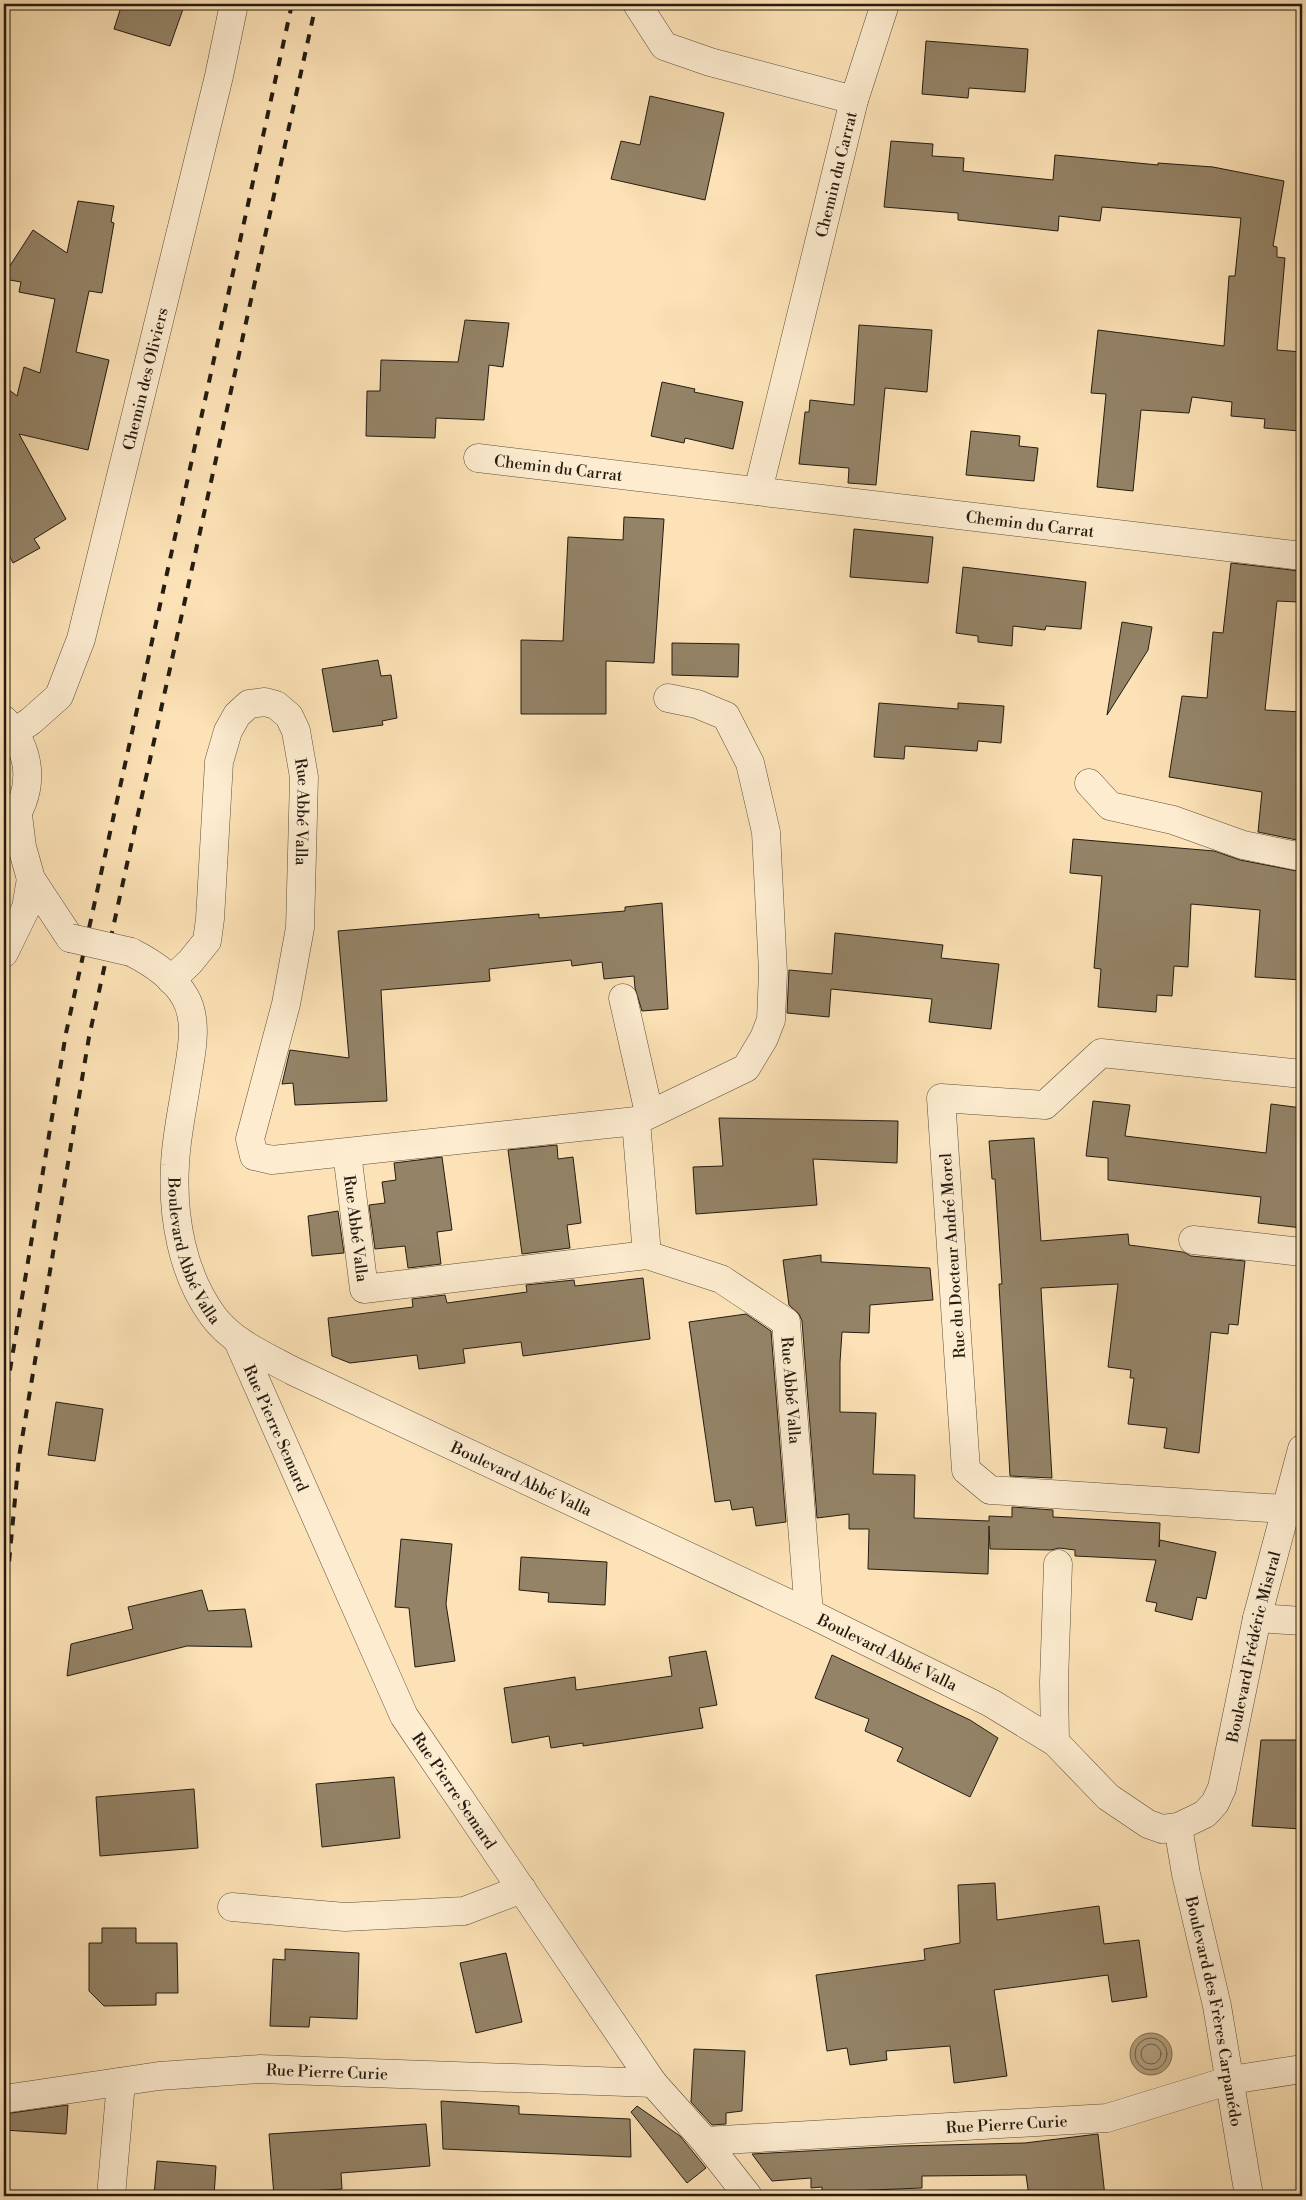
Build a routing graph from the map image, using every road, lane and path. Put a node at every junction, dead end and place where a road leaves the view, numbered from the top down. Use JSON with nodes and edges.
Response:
{"nodes":[{"id":1,"x":234,"y":4,"type":"edge"},
{"id":2,"x":637,"y":4,"type":"edge"},
{"id":3,"x":884,"y":4,"type":"edge"},
{"id":4,"x":854,"y":100,"type":"junction"},
{"id":5,"x":478,"y":458,"type":"dead end"},
{"id":6,"x":758,"y":491,"type":"junction"},
{"id":7,"x":1302,"y":556,"type":"edge"},
{"id":8,"x":668,"y":698,"type":"dead end"},
{"id":9,"x":9,"y":726,"type":"edge"},
{"id":10,"x":1089,"y":783,"type":"dead end"},
{"id":11,"x":11,"y":824,"type":"edge"},
{"id":12,"x":1302,"y":857,"type":"edge"},
{"id":13,"x":31,"y":880,"type":"junction"},
{"id":14,"x":11,"y":923,"type":"edge"},
{"id":15,"x":70,"y":938,"type":"junction"},
{"id":16,"x":4,"y":953,"type":"edge"},
{"id":17,"x":171,"y":980,"type":"junction"},
{"id":18,"x":623,"y":998,"type":"dead end"},
{"id":19,"x":1302,"y":1074,"type":"edge"},
{"id":20,"x":643,"y":1117,"type":"junction"},
{"id":21,"x":347,"y":1153,"type":"junction"},
{"id":22,"x":1193,"y":1240,"type":"dead end"},
{"id":23,"x":1302,"y":1252,"type":"edge"},
{"id":24,"x":647,"y":1255,"type":"junction"},
{"id":25,"x":238,"y":1341,"type":"junction"},
{"id":26,"x":1302,"y":1449,"type":"edge"},
{"id":27,"x":1285,"y":1509,"type":"junction"},
{"id":28,"x":1058,"y":1564,"type":"dead end"},
{"id":29,"x":809,"y":1613,"type":"junction"},
{"id":30,"x":1257,"y":1618,"type":"junction"},
{"id":31,"x":1302,"y":1621,"type":"edge"},
{"id":32,"x":1055,"y":1742,"type":"junction"},
{"id":33,"x":1178,"y":1827,"type":"junction"},
{"id":34,"x":522,"y":1889,"type":"junction"},
{"id":35,"x":232,"y":1907,"type":"dead end"},
{"id":36,"x":1302,"y":2069,"type":"edge"},
{"id":37,"x":1231,"y":2080,"type":"junction"},
{"id":38,"x":121,"y":2082,"type":"junction"},
{"id":39,"x":653,"y":2083,"type":"junction"},
{"id":40,"x":4,"y":2099,"type":"edge"},
{"id":41,"x":705,"y":2141,"type":"junction"},
{"id":42,"x":111,"y":2196,"type":"edge"},
{"id":43,"x":748,"y":2196,"type":"edge"},
{"id":44,"x":1249,"y":2196,"type":"edge"}],
"edges":[{"from":1,"to":9,"type":"street","name":"Chemin des Oliviers"},
{"from":2,"to":4,"type":"street"},
{"from":3,"to":4,"type":"street","name":"Chemin du Carrat"},
{"from":4,"to":6,"type":"street","name":"Chemin du Carrat"},
{"from":5,"to":6,"type":"street","name":"Chemin du Carrat"},
{"from":6,"to":7,"type":"street","name":"Chemin du Carrat"},
{"from":8,"to":20,"type":"street","name":"Rue Abbé Valla"},
{"from":9,"to":11,"type":"street"},
{"from":10,"to":12,"type":"street"},
{"from":11,"to":13,"type":"street"},
{"from":13,"to":14,"type":"street"},
{"from":13,"to":15,"type":"street"},
{"from":14,"to":15,"type":"street","name":"Boulevard Abbé Valla"},
{"from":14,"to":16,"type":"street"},
{"from":15,"to":17,"type":"street","name":"Boulevard Abbé Valla","bridge":true},
{"from":17,"to":21,"type":"street","name":"Rue Abbé Valla"},
{"from":17,"to":25,"type":"street","name":"Boulevard Abbé Valla"},
{"from":18,"to":20,"type":"street"},
{"from":19,"to":27,"type":"street","name":"Rue du Docteur André Morel"},
{"from":20,"to":21,"type":"street","name":"Rue Abbé Valla"},
{"from":20,"to":24,"type":"street"},
{"from":21,"to":24,"type":"street","name":"Rue Abbé Valla"},
{"from":22,"to":23,"type":"street"},
{"from":24,"to":29,"type":"street","name":"Rue Abbé Valla"},
{"from":25,"to":29,"type":"street","name":"Boulevard Abbé Valla"},
{"from":25,"to":34,"type":"street","name":"Rue Pierre Semard"},
{"from":26,"to":27,"type":"street","name":"Boulevard Frédéric Mistral"},
{"from":27,"to":30,"type":"street","name":"Boulevard Frédéric Mistral"},
{"from":28,"to":32,"type":"street"},
{"from":29,"to":32,"type":"street","name":"Boulevard Abbé Valla"},
{"from":30,"to":31,"type":"street"},
{"from":30,"to":33,"type":"street","name":"Boulevard Frédéric Mistral"},
{"from":32,"to":33,"type":"street","name":"Boulevard Abbé Valla"},
{"from":33,"to":37,"type":"street","name":"Boulevard des Frères Carpanédo"},
{"from":34,"to":35,"type":"street"},
{"from":34,"to":39,"type":"street","name":"Rue Pierre Semard"},
{"from":36,"to":37,"type":"street","name":"Rue Pierre Curie"},
{"from":37,"to":41,"type":"street","name":"Rue Pierre Curie"},
{"from":37,"to":44,"type":"street","name":"Boulevard des Frères Carpanédo"},
{"from":38,"to":39,"type":"street","name":"Rue Pierre Curie"},
{"from":38,"to":40,"type":"street","name":"Rue Pierre Curie"},
{"from":38,"to":42,"type":"street"},
{"from":39,"to":41,"type":"street","name":"Rue Pierre Semard"},
{"from":41,"to":43,"type":"street","name":"Rue Pierre Semard"}]}
